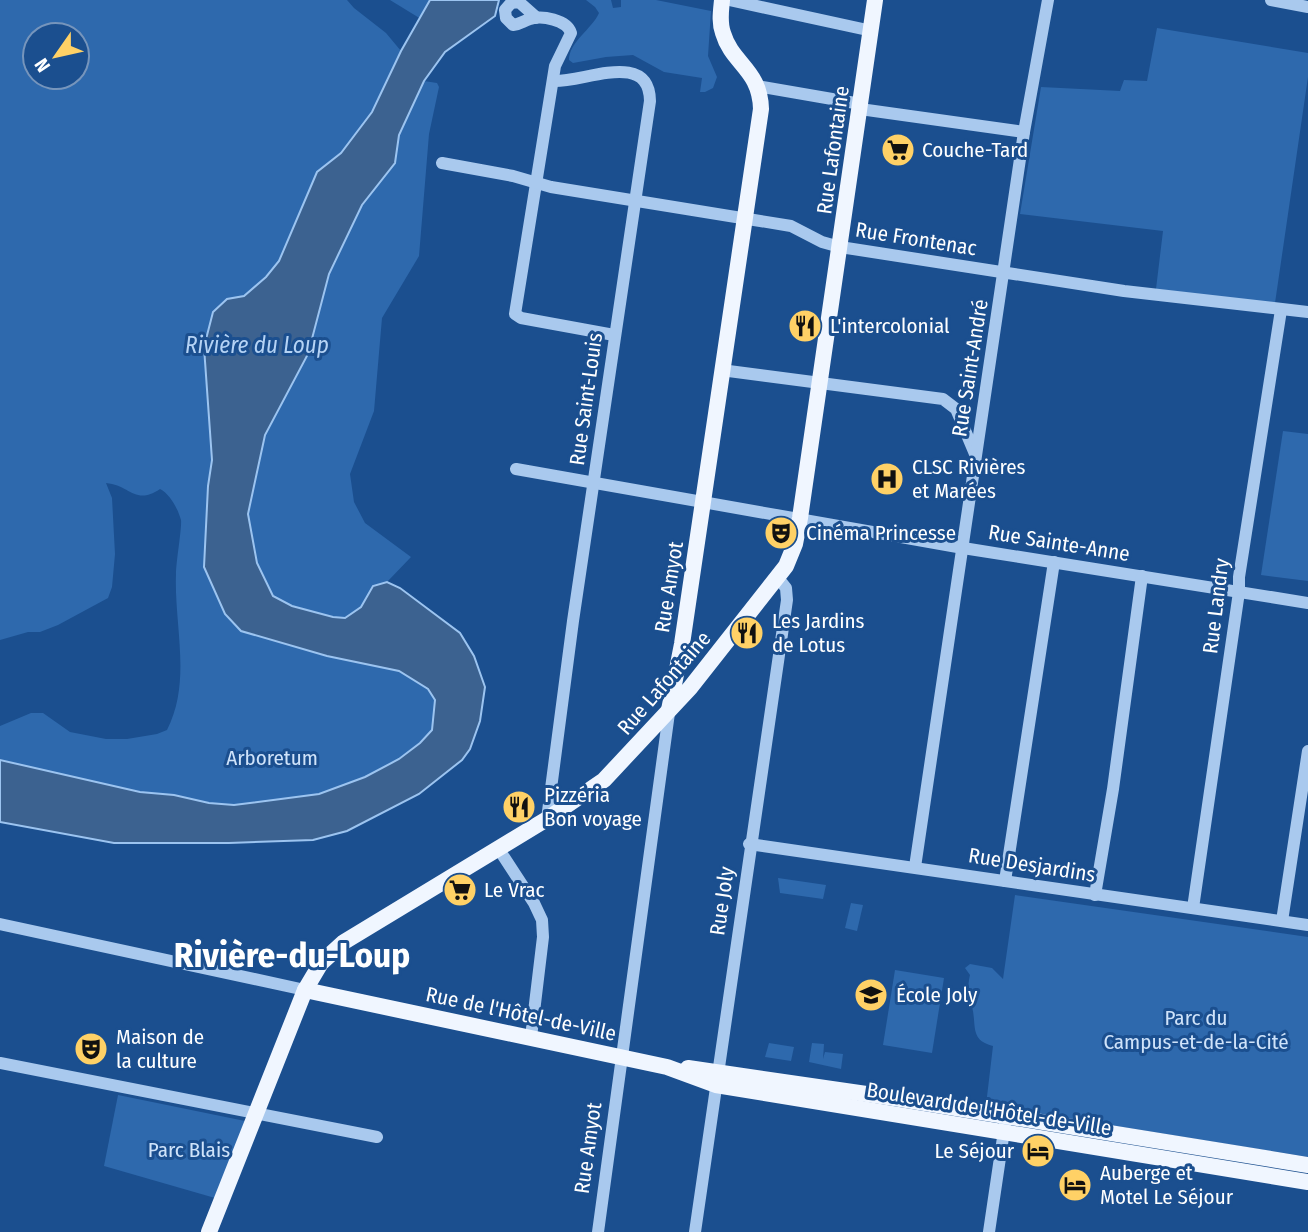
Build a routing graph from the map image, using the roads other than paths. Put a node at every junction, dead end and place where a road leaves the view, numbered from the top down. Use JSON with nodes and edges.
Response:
{"nodes":[{"id":1,"x":722,"y":0,"type":"edge"},
{"id":2,"x":729,"y":0,"type":"edge"},
{"id":3,"x":876,"y":0,"type":"edge"},
{"id":4,"x":1048,"y":0,"type":"edge"},
{"id":5,"x":1271,"y":0,"type":"edge"},
{"id":6,"x":1308,"y":7,"type":"edge"},
{"id":7,"x":537,"y":18,"type":"dead end"},
{"id":8,"x":872,"y":31,"type":"junction"},
{"id":9,"x":554,"y":80,"type":"junction"},
{"id":10,"x":757,"y":86,"type":"junction"},
{"id":11,"x":861,"y":107,"type":"junction"},
{"id":12,"x":1024,"y":132,"type":"junction"},
{"id":13,"x":442,"y":163,"type":"dead end"},
{"id":14,"x":537,"y":182,"type":"junction"},
{"id":15,"x":634,"y":201,"type":"junction"},
{"id":16,"x":746,"y":219,"type":"junction"},
{"id":17,"x":840,"y":247,"type":"junction"},
{"id":18,"x":1004,"y":272,"type":"junction"},
{"id":19,"x":1282,"y":310,"type":"junction"},
{"id":20,"x":1308,"y":312,"type":"edge"},
{"id":21,"x":614,"y":335,"type":"junction"},
{"id":22,"x":721,"y":370,"type":"junction"},
{"id":23,"x":821,"y":383,"type":"junction"},
{"id":24,"x":976,"y":457,"type":"junction"},
{"id":25,"x":516,"y":469,"type":"dead end"},
{"id":26,"x":593,"y":482,"type":"junction"},
{"id":27,"x":703,"y":501,"type":"junction"},
{"id":28,"x":800,"y":518,"type":"junction"},
{"id":29,"x":964,"y":548,"type":"junction"},
{"id":30,"x":1054,"y":562,"type":"junction"},
{"id":31,"x":1142,"y":576,"type":"junction"},
{"id":32,"x":778,"y":579,"type":"junction"},
{"id":33,"x":1239,"y":592,"type":"junction"},
{"id":34,"x":1308,"y":603,"type":"edge"},
{"id":35,"x":682,"y":644,"type":"junction"},
{"id":36,"x":711,"y":663,"type":"junction"},
{"id":37,"x":669,"y":713,"type":"junction"},
{"id":38,"x":1308,"y":751,"type":"edge"},
{"id":39,"x":547,"y":819,"type":"junction"},
{"id":40,"x":750,"y":844,"type":"junction"},
{"id":41,"x":498,"y":848,"type":"junction"},
{"id":42,"x":915,"y":867,"type":"junction"},
{"id":43,"x":1006,"y":881,"type":"junction"},
{"id":44,"x":1095,"y":895,"type":"junction"},
{"id":45,"x":1193,"y":908,"type":"junction"},
{"id":46,"x":1282,"y":921,"type":"junction"},
{"id":47,"x":0,"y":924,"type":"edge"},
{"id":48,"x":1308,"y":925,"type":"edge"},
{"id":49,"x":305,"y":990,"type":"junction"},
{"id":50,"x":531,"y":1037,"type":"junction"},
{"id":51,"x":622,"y":1057,"type":"junction"},
{"id":52,"x":0,"y":1063,"type":"edge"},
{"id":53,"x":717,"y":1079,"type":"junction"},
{"id":54,"x":257,"y":1114,"type":"junction"},
{"id":55,"x":1005,"y":1124,"type":"junction"},
{"id":56,"x":377,"y":1137,"type":"dead end"},
{"id":57,"x":1308,"y":1165,"type":"edge"},
{"id":58,"x":1308,"y":1182,"type":"edge"},
{"id":59,"x":209,"y":1232,"type":"edge"},
{"id":60,"x":598,"y":1232,"type":"edge"},
{"id":61,"x":695,"y":1232,"type":"edge"},
{"id":62,"x":989,"y":1232,"type":"edge"}],
"edges":[{"from":1,"to":10,"type":"main road","name":"Rue Amyot"},
{"from":2,"to":8,"type":"street"},
{"from":3,"to":8,"type":"main road","name":"Rue Lafontaine"},
{"from":4,"to":12,"type":"street","name":"Rue Saint-André"},
{"from":5,"to":6,"type":"street"},
{"from":7,"to":9,"type":"street"},
{"from":8,"to":11,"type":"main road","name":"Rue Lafontaine"},
{"from":9,"to":14,"type":"street"},
{"from":9,"to":15,"type":"street","name":"Rue Saint-Louis"},
{"from":10,"to":11,"type":"street"},
{"from":10,"to":16,"type":"main road","name":"Rue Amyot"},
{"from":11,"to":12,"type":"street"},
{"from":11,"to":17,"type":"main road","name":"Rue Lafontaine"},
{"from":12,"to":18,"type":"street","name":"Rue Saint-André"},
{"from":13,"to":14,"type":"street","name":"Rue Frontenac"},
{"from":14,"to":15,"type":"street","name":"Rue Frontenac"},
{"from":14,"to":21,"type":"street"},
{"from":15,"to":16,"type":"street","name":"Rue Frontenac"},
{"from":15,"to":21,"type":"street","name":"Rue Saint-Louis"},
{"from":16,"to":17,"type":"street","name":"Rue Frontenac"},
{"from":16,"to":22,"type":"main road","name":"Rue Amyot"},
{"from":17,"to":18,"type":"street","name":"Rue Frontenac"},
{"from":17,"to":23,"type":"main road","name":"Rue Lafontaine"},
{"from":18,"to":19,"type":"street","name":"Rue Frontenac"},
{"from":18,"to":24,"type":"street","name":"Rue Saint-André"},
{"from":19,"to":20,"type":"street","name":"Rue Frontenac"},
{"from":19,"to":33,"type":"street","name":"Rue Landry"},
{"from":21,"to":26,"type":"street","name":"Rue Saint-Louis"},
{"from":22,"to":23,"type":"street"},
{"from":22,"to":27,"type":"main road","name":"Rue Amyot"},
{"from":23,"to":24,"type":"street"},
{"from":23,"to":28,"type":"main road","name":"Rue Lafontaine"},
{"from":24,"to":29,"type":"street","name":"Rue Saint-André"},
{"from":25,"to":26,"type":"street","name":"Rue Sainte-Anne"},
{"from":26,"to":27,"type":"street","name":"Rue Sainte-Anne"},
{"from":26,"to":39,"type":"street","name":"Rue Saint-Louis"},
{"from":27,"to":28,"type":"street","name":"Rue Sainte-Anne"},
{"from":27,"to":35,"type":"main road","name":"Rue Amyot"},
{"from":28,"to":29,"type":"street","name":"Rue Sainte-Anne"},
{"from":28,"to":32,"type":"main road","name":"Rue Lafontaine"},
{"from":29,"to":30,"type":"street","name":"Rue Sainte-Anne"},
{"from":29,"to":42,"type":"street","name":"Rue Saint-André"},
{"from":30,"to":31,"type":"street","name":"Rue Sainte-Anne"},
{"from":30,"to":43,"type":"street"},
{"from":31,"to":33,"type":"street","name":"Rue Sainte-Anne"},
{"from":31,"to":44,"type":"street"},
{"from":32,"to":36,"type":"main road","name":"Rue Lafontaine"},
{"from":32,"to":40,"type":"street","name":"Rue Joly"},
{"from":33,"to":34,"type":"street","name":"Rue Sainte-Anne"},
{"from":33,"to":45,"type":"street","name":"Rue Landry"},
{"from":35,"to":36,"type":"main road"},
{"from":35,"to":37,"type":"main road","name":"Rue Amyot"},
{"from":36,"to":37,"type":"main road","name":"Rue Lafontaine"},
{"from":37,"to":39,"type":"main road","name":"Rue Lafontaine"},
{"from":37,"to":51,"type":"street","name":"Rue Amyot"},
{"from":38,"to":46,"type":"street"},
{"from":39,"to":41,"type":"main road","name":"Rue Lafontaine"},
{"from":40,"to":42,"type":"street","name":"Rue Desjardins"},
{"from":40,"to":53,"type":"street","name":"Rue Joly"},
{"from":41,"to":49,"type":"main road","name":"Rue Lafontaine"},
{"from":41,"to":50,"type":"street"},
{"from":42,"to":43,"type":"street","name":"Rue Desjardins"},
{"from":43,"to":44,"type":"street","name":"Rue Desjardins"},
{"from":44,"to":45,"type":"street","name":"Rue Desjardins"},
{"from":45,"to":46,"type":"street","name":"Rue Desjardins"},
{"from":46,"to":48,"type":"street","name":"Rue Desjardins"},
{"from":47,"to":49,"type":"street","name":"Rue de l'Hôtel-de-Ville"},
{"from":49,"to":50,"type":"main road","name":"Rue de l'Hôtel-de-Ville"},
{"from":49,"to":54,"type":"main road","name":"Rue Lafontaine"},
{"from":50,"to":51,"type":"main road","name":"Rue de l'Hôtel-de-Ville"},
{"from":51,"to":53,"type":"main road","name":"Boulevard de l'Hôtel-de-Ville"},
{"from":51,"to":60,"type":"street","name":"Rue Amyot"},
{"from":52,"to":54,"type":"street"},
{"from":53,"to":55,"type":"main road","name":"Boulevard de l'Hôtel-de-Ville"},
{"from":53,"to":61,"type":"street","name":"Rue Joly"},
{"from":54,"to":56,"type":"street"},
{"from":54,"to":59,"type":"main road","name":"Rue Lafontaine"},
{"from":55,"to":57,"type":"main road","name":"Boulevard de l'Hôtel-de-Ville"},
{"from":55,"to":58,"type":"main road","name":"Boulevard de l'Hôtel-de-Ville"},
{"from":55,"to":62,"type":"street"}]}
